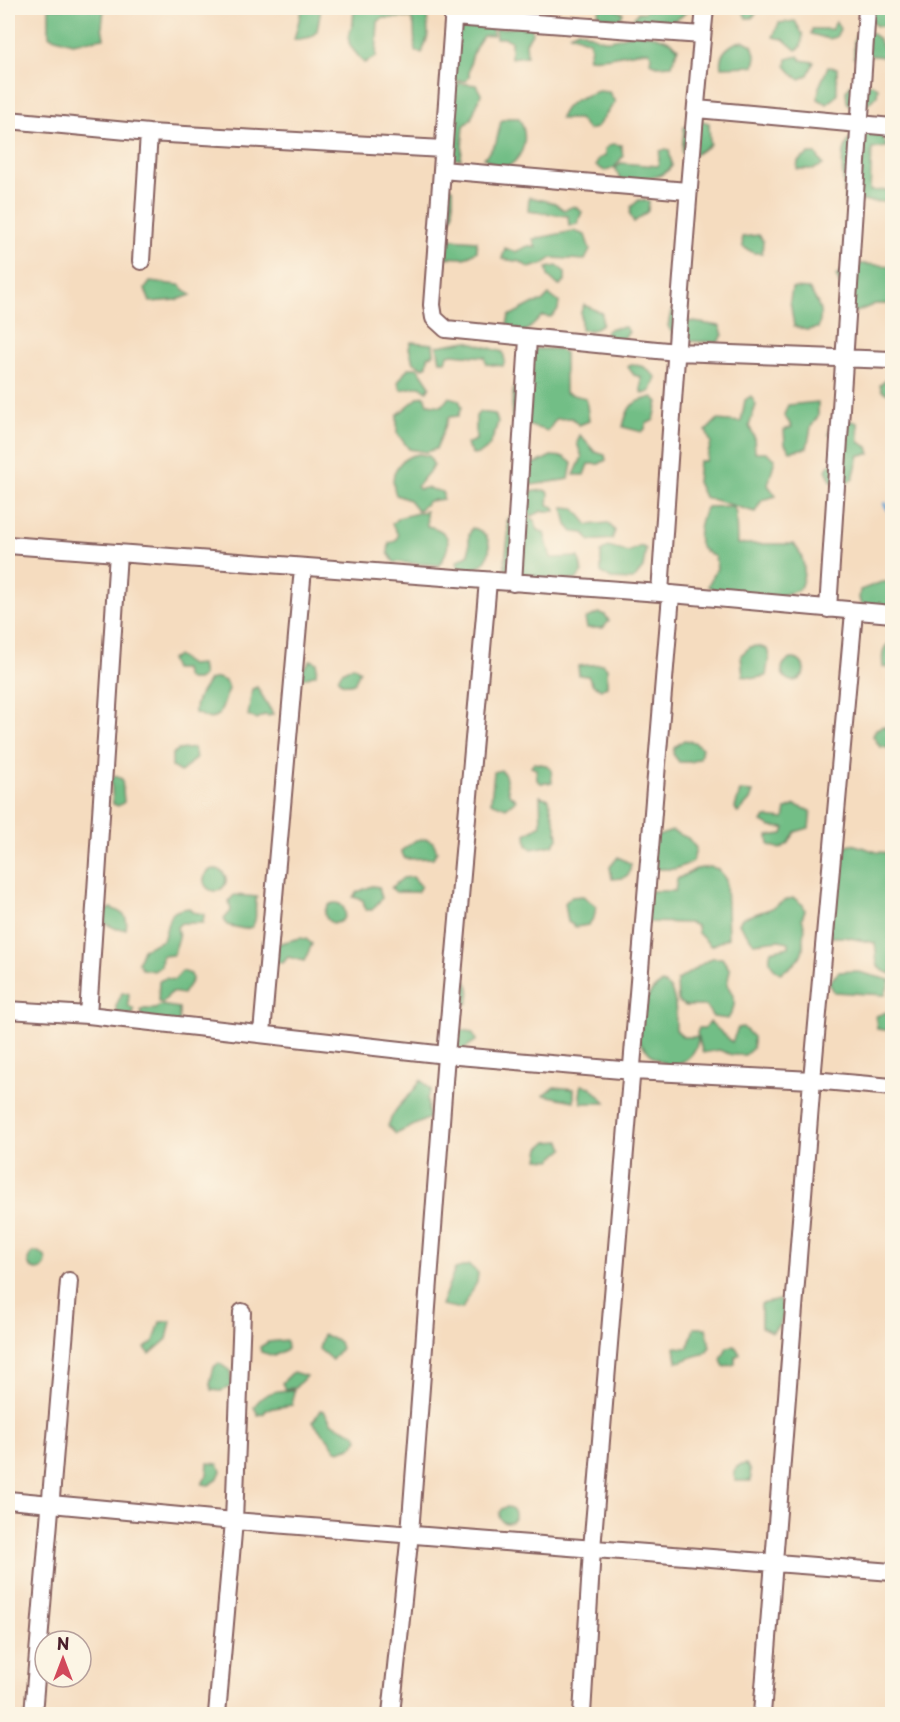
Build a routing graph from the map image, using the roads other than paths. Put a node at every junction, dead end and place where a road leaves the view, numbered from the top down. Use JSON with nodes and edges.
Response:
{"nodes":[{"id":1,"x":705,"y":8,"type":"edge"},
{"id":2,"x":867,"y":8,"type":"edge"},
{"id":3,"x":454,"y":12,"type":"edge"},
{"id":4,"x":702,"y":35,"type":"junction"},
{"id":5,"x":697,"y":109,"type":"junction"},
{"id":6,"x":8,"y":120,"type":"edge"},
{"id":7,"x":858,"y":123,"type":"junction"},
{"id":8,"x":892,"y":126,"type":"edge"},
{"id":9,"x":149,"y":133,"type":"junction"},
{"id":10,"x":443,"y":149,"type":"junction"},
{"id":11,"x":442,"y":170,"type":"junction"},
{"id":12,"x":687,"y":191,"type":"junction"},
{"id":13,"x":141,"y":261,"type":"dead end"},
{"id":14,"x":528,"y":339,"type":"junction"},
{"id":15,"x":677,"y":352,"type":"junction"},
{"id":16,"x":843,"y":357,"type":"junction"},
{"id":17,"x":892,"y":360,"type":"edge"},
{"id":18,"x":8,"y":545,"type":"edge"},
{"id":19,"x":118,"y":554,"type":"junction"},
{"id":20,"x":303,"y":568,"type":"junction"},
{"id":21,"x":488,"y":581,"type":"junction"},
{"id":22,"x":513,"y":583,"type":"junction"},
{"id":23,"x":665,"y":594,"type":"junction"},
{"id":24,"x":828,"y":609,"type":"junction"},
{"id":25,"x":854,"y":612,"type":"junction"},
{"id":26,"x":892,"y":614,"type":"edge"},
{"id":27,"x":8,"y":1010,"type":"edge"},
{"id":28,"x":88,"y":1015,"type":"junction"},
{"id":29,"x":262,"y":1033,"type":"junction"},
{"id":30,"x":446,"y":1055,"type":"junction"},
{"id":31,"x":633,"y":1071,"type":"junction"},
{"id":32,"x":812,"y":1080,"type":"junction"},
{"id":33,"x":892,"y":1087,"type":"edge"},
{"id":34,"x":69,"y":1281,"type":"dead end"},
{"id":35,"x":242,"y":1312,"type":"dead end"},
{"id":36,"x":8,"y":1500,"type":"edge"},
{"id":37,"x":49,"y":1504,"type":"junction"},
{"id":38,"x":234,"y":1521,"type":"junction"},
{"id":39,"x":410,"y":1533,"type":"junction"},
{"id":40,"x":592,"y":1549,"type":"junction"},
{"id":41,"x":775,"y":1562,"type":"junction"},
{"id":42,"x":892,"y":1572,"type":"edge"},
{"id":43,"x":33,"y":1714,"type":"edge"},
{"id":44,"x":217,"y":1714,"type":"edge"},
{"id":45,"x":391,"y":1714,"type":"edge"},
{"id":46,"x":582,"y":1714,"type":"edge"},
{"id":47,"x":762,"y":1714,"type":"edge"}],
"edges":[{"from":1,"to":4,"type":"street"},
{"from":2,"to":7,"type":"street"},
{"from":3,"to":4,"type":"street"},
{"from":3,"to":10,"type":"street"},
{"from":4,"to":5,"type":"street"},
{"from":5,"to":7,"type":"street"},
{"from":5,"to":12,"type":"street"},
{"from":6,"to":9,"type":"street"},
{"from":7,"to":8,"type":"street"},
{"from":7,"to":16,"type":"street"},
{"from":9,"to":10,"type":"street"},
{"from":9,"to":13,"type":"street"},
{"from":10,"to":11,"type":"street"},
{"from":11,"to":12,"type":"street"},
{"from":11,"to":14,"type":"street"},
{"from":12,"to":15,"type":"street"},
{"from":14,"to":15,"type":"street"},
{"from":14,"to":22,"type":"street"},
{"from":15,"to":16,"type":"street"},
{"from":15,"to":23,"type":"street"},
{"from":16,"to":17,"type":"street"},
{"from":16,"to":24,"type":"street"},
{"from":18,"to":19,"type":"street"},
{"from":19,"to":20,"type":"street"},
{"from":19,"to":28,"type":"street"},
{"from":20,"to":21,"type":"street"},
{"from":20,"to":29,"type":"street"},
{"from":21,"to":22,"type":"street"},
{"from":21,"to":30,"type":"street"},
{"from":22,"to":23,"type":"street"},
{"from":23,"to":24,"type":"street"},
{"from":23,"to":31,"type":"street"},
{"from":24,"to":25,"type":"street"},
{"from":25,"to":26,"type":"street"},
{"from":25,"to":32,"type":"street"},
{"from":27,"to":28,"type":"street"},
{"from":28,"to":29,"type":"street"},
{"from":29,"to":30,"type":"street"},
{"from":30,"to":31,"type":"street"},
{"from":30,"to":39,"type":"street"},
{"from":31,"to":32,"type":"street"},
{"from":31,"to":40,"type":"street"},
{"from":32,"to":33,"type":"street"},
{"from":32,"to":41,"type":"street"},
{"from":34,"to":37,"type":"street"},
{"from":35,"to":38,"type":"street"},
{"from":36,"to":37,"type":"street"},
{"from":37,"to":38,"type":"street"},
{"from":37,"to":43,"type":"street"},
{"from":38,"to":39,"type":"street"},
{"from":38,"to":44,"type":"street"},
{"from":39,"to":40,"type":"street"},
{"from":39,"to":45,"type":"street"},
{"from":40,"to":41,"type":"street"},
{"from":40,"to":46,"type":"street"},
{"from":41,"to":42,"type":"street"},
{"from":41,"to":47,"type":"street"}]}
